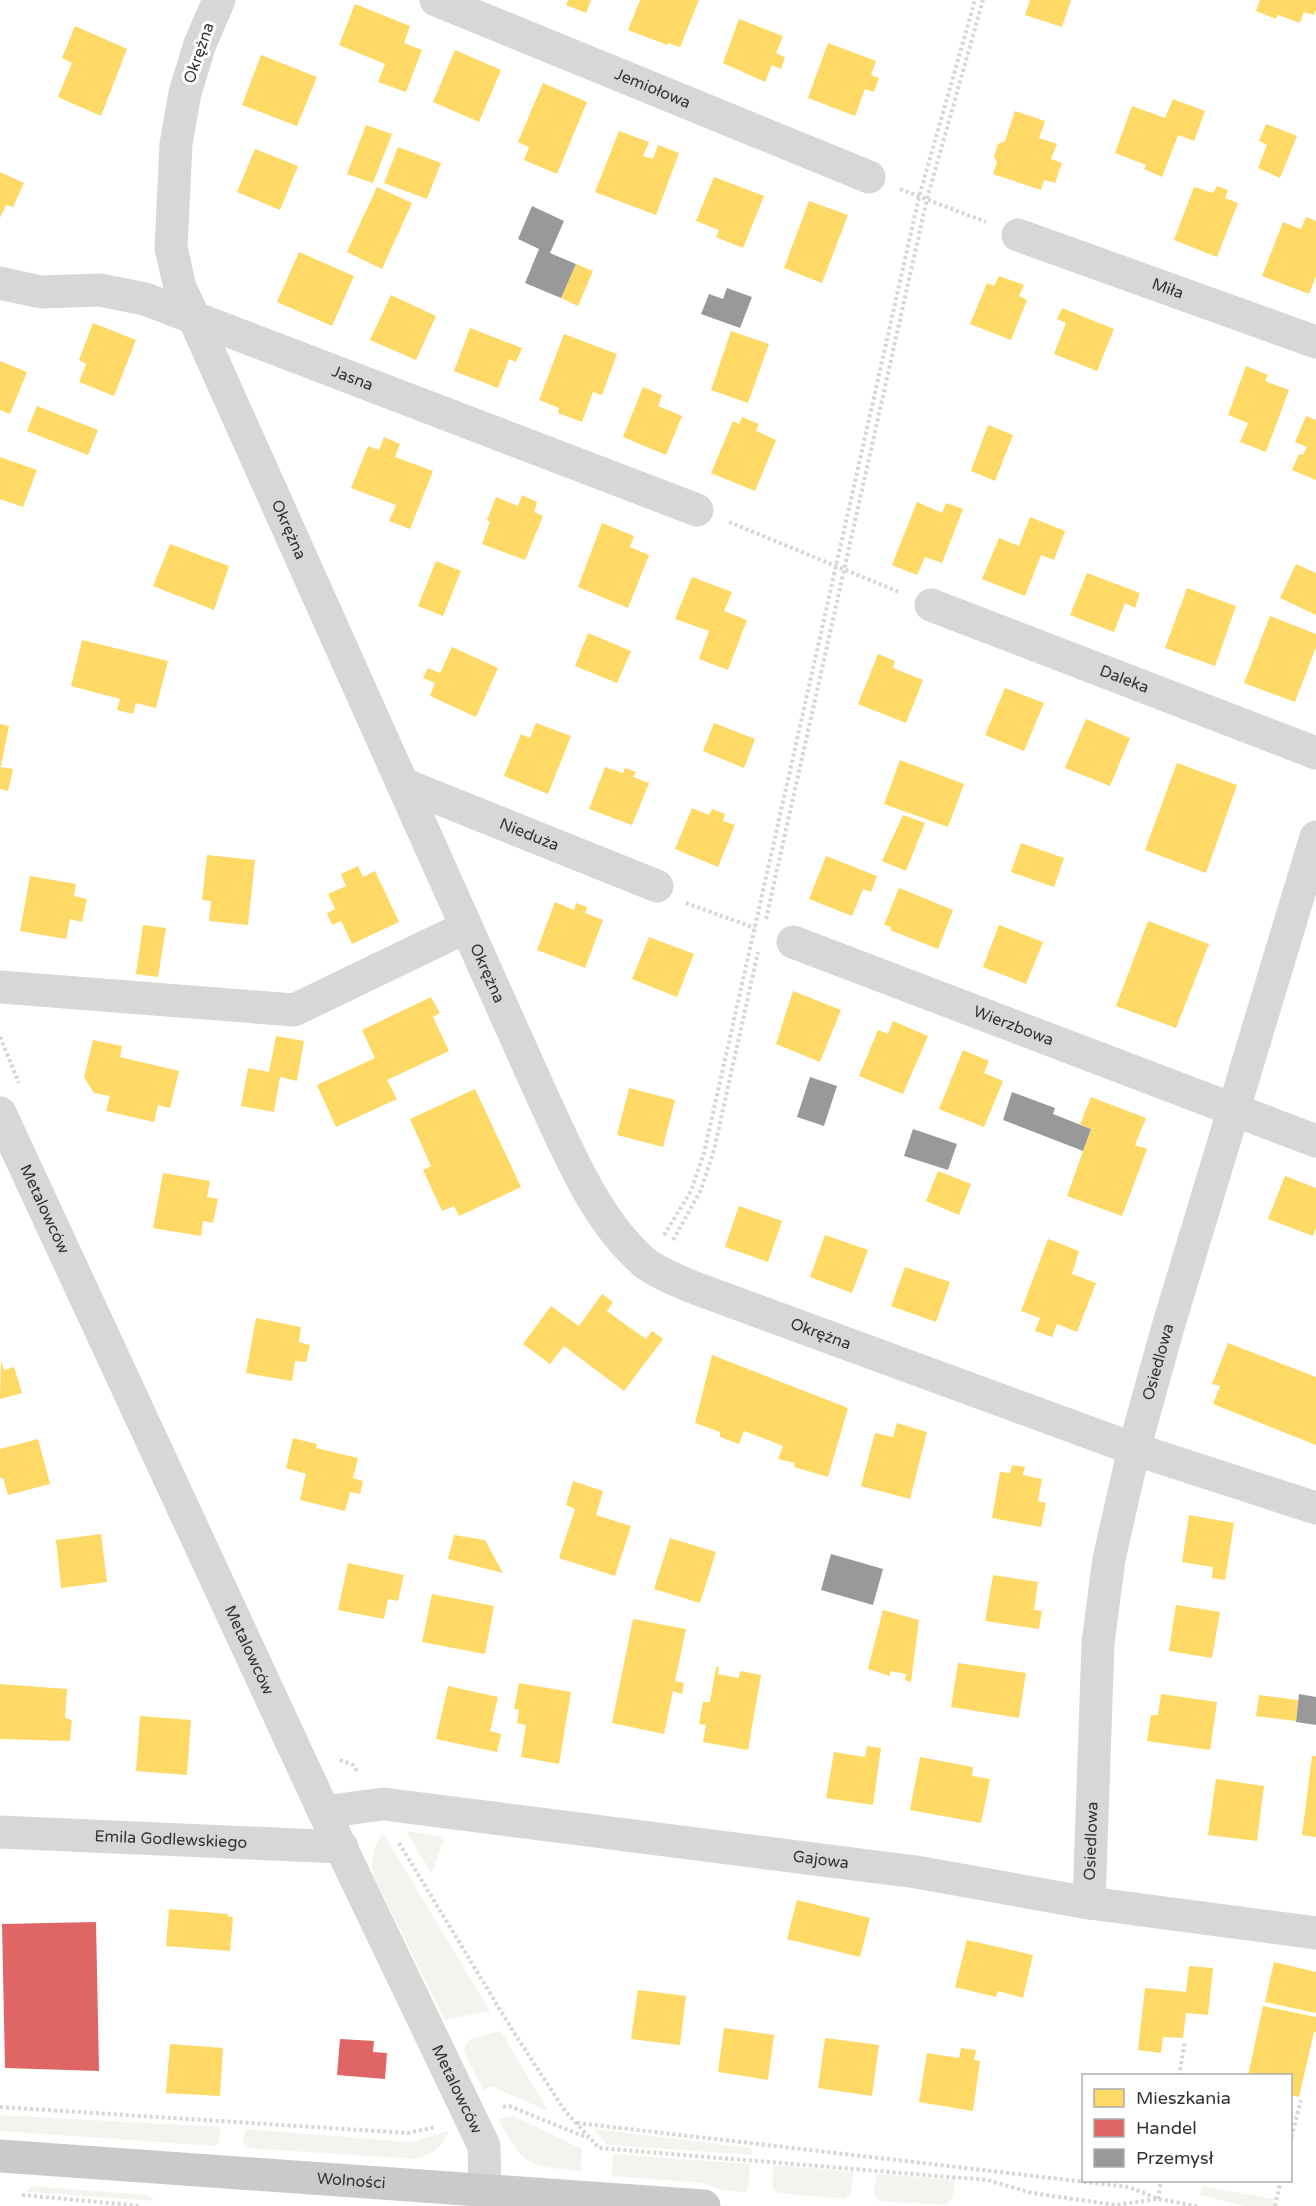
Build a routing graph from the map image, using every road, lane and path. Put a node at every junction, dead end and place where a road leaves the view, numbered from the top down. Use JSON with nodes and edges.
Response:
{"nodes":[{"id":1,"x":219,"y":0,"type":"edge"},
{"id":2,"x":436,"y":0,"type":"edge"},
{"id":3,"x":975,"y":0,"type":"edge"},
{"id":4,"x":983,"y":0,"type":"edge"},
{"id":5,"x":869,"y":177,"type":"joint"},
{"id":6,"x":919,"y":197,"type":"junction"},
{"id":7,"x":927,"y":199,"type":"junction"},
{"id":8,"x":1018,"y":235,"type":"joint"},
{"id":9,"x":0,"y":283,"type":"edge"},
{"id":10,"x":194,"y":319,"type":"junction"},
{"id":11,"x":1316,"y":342,"type":"edge"},
{"id":12,"x":697,"y":510,"type":"joint"},
{"id":13,"x":836,"y":565,"type":"junction"},
{"id":14,"x":844,"y":569,"type":"junction"},
{"id":15,"x":931,"y":605,"type":"joint"},
{"id":16,"x":1316,"y":753,"type":"edge"},
{"id":17,"x":403,"y":784,"type":"junction"},
{"id":18,"x":1316,"y":837,"type":"edge"},
{"id":19,"x":657,"y":886,"type":"joint"},
{"id":20,"x":466,"y":927,"type":"junction"},
{"id":21,"x":754,"y":928,"type":"junction"},
{"id":22,"x":778,"y":936,"type":"junction"},
{"id":23,"x":0,"y":987,"type":"edge"},
{"id":24,"x":1234,"y":1110,"type":"junction"},
{"id":25,"x":0,"y":1113,"type":"edge"},
{"id":26,"x":1316,"y":1142,"type":"edge"},
{"id":27,"x":9,"y":1159,"type":"edge"},
{"id":28,"x":656,"y":1255,"type":"junction"},
{"id":29,"x":1134,"y":1449,"type":"junction"},
{"id":30,"x":1316,"y":1508,"type":"edge"},
{"id":31,"x":324,"y":1812,"type":"junction"},
{"id":32,"x":0,"y":1833,"type":"edge"},
{"id":33,"x":396,"y":1838,"type":"dead end"},
{"id":34,"x":342,"y":1847,"type":"junction"},
{"id":35,"x":1089,"y":1903,"type":"junction"},
{"id":36,"x":1316,"y":1933,"type":"edge"},
{"id":37,"x":1185,"y":2041,"type":"dead end"},
{"id":38,"x":1179,"y":2074,"type":"edge"},
{"id":39,"x":1301,"y":2100,"type":"dead end"},
{"id":40,"x":0,"y":2107,"type":"edge"},
{"id":41,"x":470,"y":2116,"type":"junction"},
{"id":42,"x":576,"y":2122,"type":"junction"},
{"id":43,"x":1292,"y":2135,"type":"edge"},
{"id":44,"x":592,"y":2140,"type":"junction"},
{"id":45,"x":0,"y":2156,"type":"edge"},
{"id":46,"x":1161,"y":2182,"type":"edge"},
{"id":47,"x":1281,"y":2182,"type":"edge"},
{"id":48,"x":485,"y":2190,"type":"junction"},
{"id":49,"x":17,"y":2195,"type":"dead end"},
{"id":50,"x":1158,"y":2199,"type":"junction"},
{"id":51,"x":141,"y":2206,"type":"edge"},
{"id":52,"x":704,"y":2206,"type":"edge"},
{"id":53,"x":1197,"y":2206,"type":"edge"},
{"id":54,"x":1275,"y":2206,"type":"edge"}],
"edges":[{"from":1,"to":10,"type":"street","name":"Okrężna"},
{"from":2,"to":5,"type":"street","name":"Jemiołowa"},
{"from":3,"to":6,"type":"path"},
{"from":4,"to":7,"type":"path"},
{"from":5,"to":6,"type":"path"},
{"from":6,"to":7,"type":"path"},
{"from":6,"to":13,"type":"path"},
{"from":7,"to":8,"type":"path"},
{"from":7,"to":14,"type":"path"},
{"from":8,"to":11,"type":"street","name":"Miła"},
{"from":9,"to":10,"type":"street","name":"Jasna"},
{"from":10,"to":12,"type":"street","name":"Jasna"},
{"from":10,"to":17,"type":"street","name":"Okrężna"},
{"from":12,"to":13,"type":"path"},
{"from":13,"to":14,"type":"path"},
{"from":13,"to":21,"type":"path"},
{"from":14,"to":15,"type":"path"},
{"from":14,"to":22,"type":"path"},
{"from":15,"to":16,"type":"street","name":"Daleka"},
{"from":17,"to":19,"type":"street","name":"Nieduża"},
{"from":17,"to":20,"type":"street","name":"Okrężna"},
{"from":18,"to":24,"type":"street","name":"Osiedlowa"},
{"from":19,"to":21,"type":"path"},
{"from":20,"to":23,"type":"street"},
{"from":20,"to":28,"type":"street","name":"Okrężna"},
{"from":21,"to":22,"type":"path"},
{"from":21,"to":28,"type":"path"},
{"from":22,"to":24,"type":"street","name":"Wierzbowa"},
{"from":22,"to":28,"type":"path"},
{"from":24,"to":26,"type":"street","name":"Wierzbowa"},
{"from":24,"to":29,"type":"street","name":"Osiedlowa"},
{"from":25,"to":27,"type":"street","name":"Metalowców"},
{"from":27,"to":31,"type":"street","name":"Metalowców"},
{"from":28,"to":29,"type":"street","name":"Okrężna"},
{"from":29,"to":30,"type":"street","name":"Okrężna"},
{"from":29,"to":35,"type":"street","name":"Osiedlowa"},
{"from":31,"to":34,"type":"street","name":"Metalowców"},
{"from":31,"to":35,"type":"street","name":"Gajowa"},
{"from":32,"to":34,"type":"street","name":"Emila Godlewskiego"},
{"from":33,"to":42,"type":"path"},
{"from":34,"to":41,"type":"street","name":"Metalowców"},
{"from":35,"to":36,"type":"street","name":"Gajowa"},
{"from":37,"to":38,"type":"path"},
{"from":39,"to":43,"type":"path"},
{"from":40,"to":41,"type":"path"},
{"from":41,"to":44,"type":"path"},
{"from":41,"to":48,"type":"street","name":"Metalowców"},
{"from":42,"to":44,"type":"path"},
{"from":42,"to":50,"type":"path"},
{"from":44,"to":50,"type":"path"},
{"from":45,"to":48,"type":"main road","name":"Wolności"},
{"from":46,"to":50,"type":"path"},
{"from":47,"to":54,"type":"path"},
{"from":48,"to":52,"type":"main road","name":"Wolności"},
{"from":49,"to":51,"type":"path"},
{"from":50,"to":53,"type":"path"}]}
